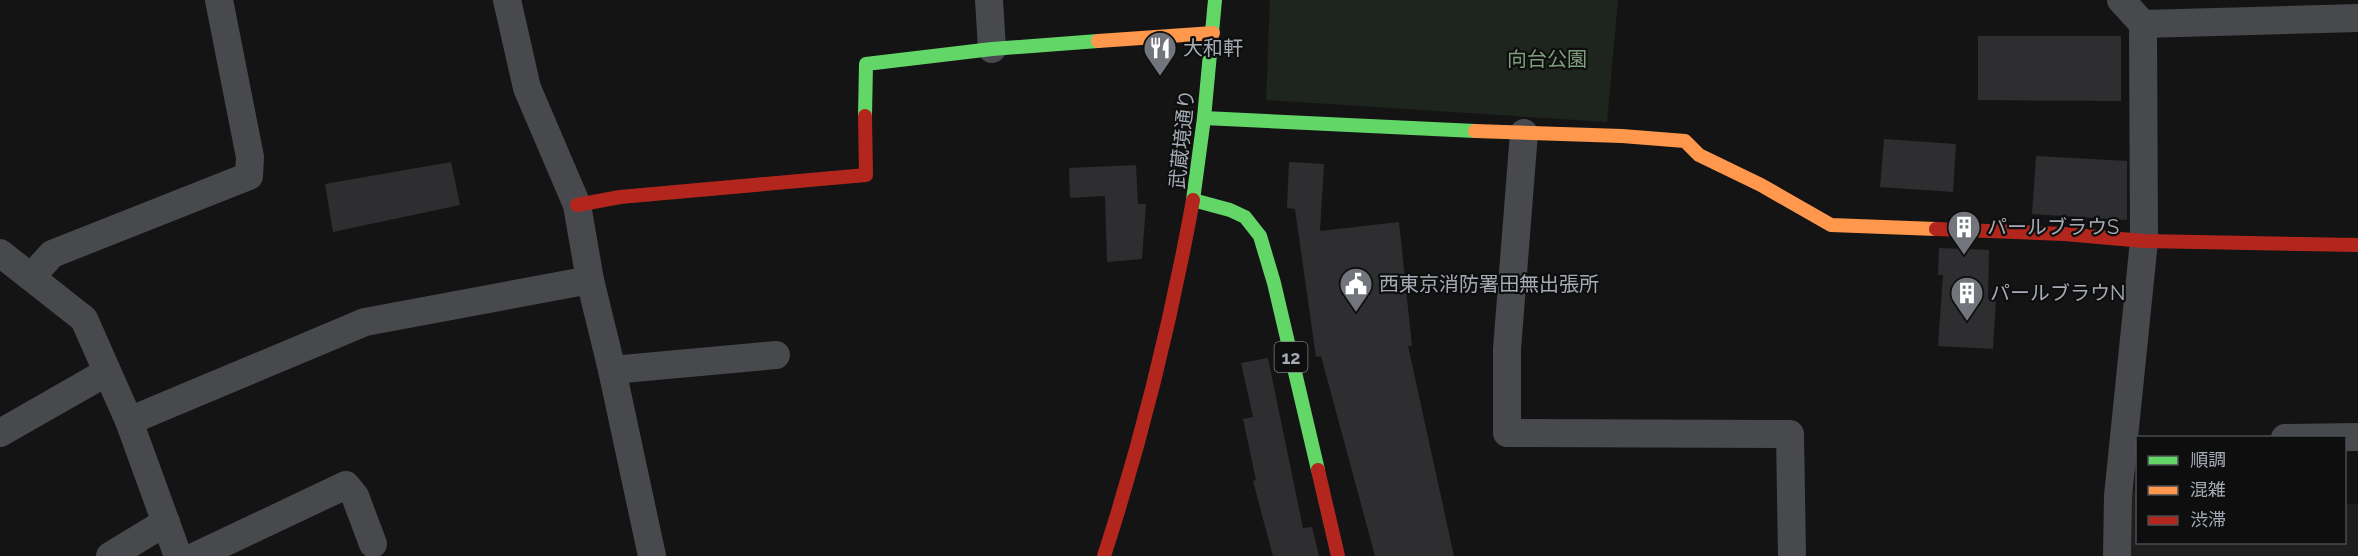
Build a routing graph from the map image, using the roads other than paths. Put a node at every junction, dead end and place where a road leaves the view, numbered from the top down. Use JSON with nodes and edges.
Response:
{"nodes":[{"id":1,"x":219,"y":0,"type":"edge"},
{"id":2,"x":507,"y":0,"type":"edge"},
{"id":3,"x":989,"y":0,"type":"edge"},
{"id":4,"x":1215,"y":0,"type":"edge"},
{"id":5,"x":2121,"y":0,"type":"edge"},
{"id":6,"x":2358,"y":18,"type":"edge"},
{"id":7,"x":2143,"y":24,"type":"junction"},
{"id":8,"x":1213,"y":33,"type":"junction"},
{"id":9,"x":984,"y":50,"type":"junction"},
{"id":10,"x":1204,"y":118,"type":"junction"},
{"id":11,"x":1524,"y":134,"type":"junction"},
{"id":12,"x":1193,"y":200,"type":"junction"},
{"id":13,"x":578,"y":205,"type":"junction"},
{"id":14,"x":2144,"y":241,"type":"junction"},
{"id":15,"x":2358,"y":245,"type":"edge"},
{"id":16,"x":0,"y":253,"type":"edge"},
{"id":17,"x":31,"y":277,"type":"junction"},
{"id":18,"x":590,"y":280,"type":"junction"},
{"id":19,"x":776,"y":355,"type":"dead end"},
{"id":20,"x":612,"y":370,"type":"junction"},
{"id":21,"x":107,"y":372,"type":"junction"},
{"id":22,"x":129,"y":421,"type":"junction"},
{"id":23,"x":0,"y":433,"type":"edge"},
{"id":24,"x":2131,"y":438,"type":"edge"},
{"id":25,"x":166,"y":522,"type":"junction"},
{"id":26,"x":374,"y":544,"type":"dead end"},
{"id":27,"x":110,"y":556,"type":"edge"},
{"id":28,"x":178,"y":556,"type":"edge"},
{"id":29,"x":196,"y":556,"type":"edge"},
{"id":30,"x":652,"y":556,"type":"edge"},
{"id":31,"x":1104,"y":556,"type":"edge"},
{"id":32,"x":1338,"y":556,"type":"edge"},
{"id":33,"x":1792,"y":556,"type":"edge"},
{"id":34,"x":2117,"y":556,"type":"edge"}],
"edges":[{"from":1,"to":17,"type":"street"},
{"from":2,"to":13,"type":"street"},
{"from":3,"to":9,"type":"street"},
{"from":4,"to":8,"type":"street","name":"武蔵境通り"},
{"from":5,"to":7,"type":"street"},
{"from":6,"to":7,"type":"street"},
{"from":7,"to":14,"type":"street"},
{"from":8,"to":9,"type":"street"},
{"from":8,"to":10,"type":"street","name":"武蔵境通り"},
{"from":9,"to":13,"type":"street"},
{"from":10,"to":11,"type":"street"},
{"from":10,"to":12,"type":"street","name":"武蔵境通り"},
{"from":11,"to":14,"type":"street"},
{"from":11,"to":33,"type":"street"},
{"from":12,"to":31,"type":"street"},
{"from":12,"to":32,"type":"street","name":"武蔵境通り","number":"12"},
{"from":13,"to":18,"type":"street"},
{"from":14,"to":15,"type":"street"},
{"from":14,"to":24,"type":"street"},
{"from":16,"to":17,"type":"street"},
{"from":17,"to":21,"type":"street"},
{"from":18,"to":20,"type":"street"},
{"from":18,"to":22,"type":"street"},
{"from":19,"to":20,"type":"street"},
{"from":20,"to":30,"type":"street"},
{"from":21,"to":22,"type":"street"},
{"from":21,"to":23,"type":"street"},
{"from":22,"to":25,"type":"street"},
{"from":24,"to":34,"type":"street"},
{"from":25,"to":27,"type":"street"},
{"from":25,"to":28,"type":"street"},
{"from":26,"to":29,"type":"street"}]}
